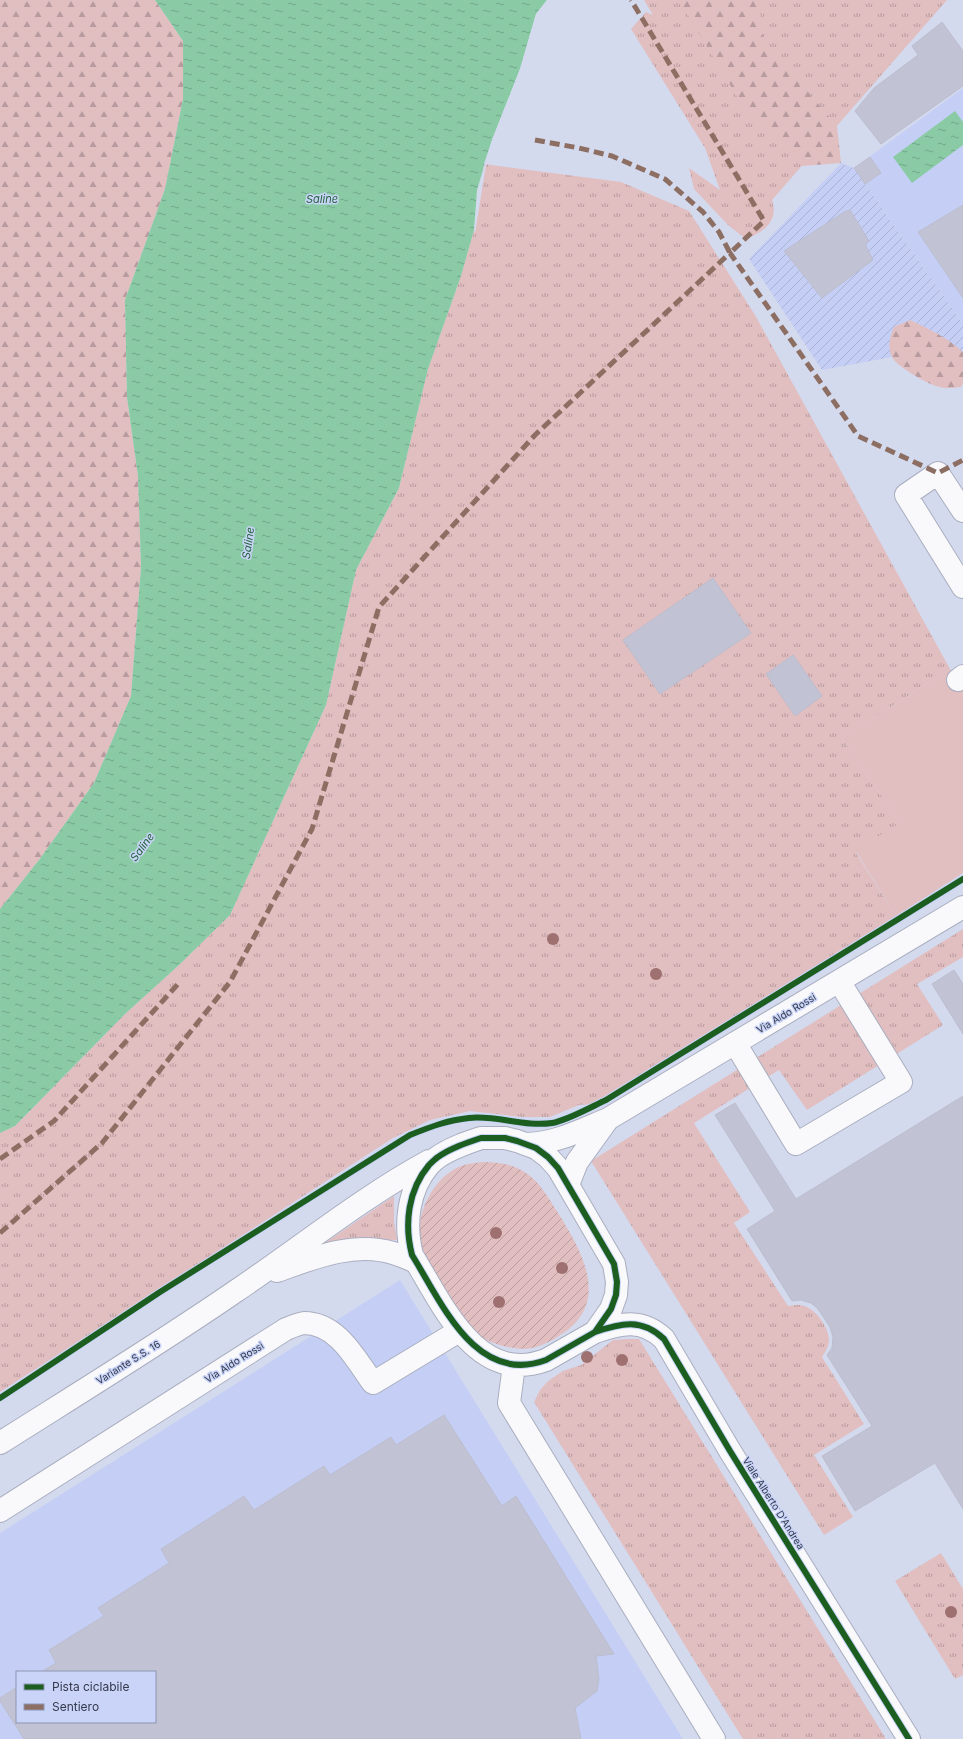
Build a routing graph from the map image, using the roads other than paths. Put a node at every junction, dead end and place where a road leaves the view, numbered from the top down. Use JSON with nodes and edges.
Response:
{"nodes":[{"id":1,"x":963,"y":511,"type":"edge"},
{"id":2,"x":963,"y":587,"type":"edge"},
{"id":3,"x":963,"y":907,"type":"edge"},
{"id":4,"x":839,"y":981,"type":"junction"},
{"id":5,"x":735,"y":1043,"type":"junction"},
{"id":6,"x":608,"y":1119,"type":"junction"},
{"id":7,"x":525,"y":1144,"type":"junction"},
{"id":8,"x":437,"y":1157,"type":"junction"},
{"id":9,"x":568,"y":1184,"type":"junction"},
{"id":10,"x":416,"y":1262,"type":"junction"},
{"id":11,"x":255,"y":1278,"type":"junction"},
{"id":12,"x":459,"y":1331,"type":"junction"},
{"id":13,"x":595,"y":1332,"type":"junction"},
{"id":14,"x":514,"y":1365,"type":"junction"},
{"id":15,"x":0,"y":1443,"type":"edge"},
{"id":16,"x":0,"y":1511,"type":"edge"},
{"id":17,"x":714,"y":1739,"type":"edge"},
{"id":18,"x":909,"y":1739,"type":"edge"}],
"edges":[{"from":1,"to":2,"type":"street"},
{"from":3,"to":4,"type":"street","name":"Via Aldo Rossi"},
{"from":4,"to":5,"type":"street","name":"Via Aldo Rossi"},
{"from":4,"to":5,"type":"street"},
{"from":5,"to":6,"type":"street","name":"Via Aldo Rossi"},
{"from":6,"to":7,"type":"street","name":"Via Aldo Rossi"},
{"from":6,"to":9,"type":"street","name":"Via Aldo Rossi"},
{"from":7,"to":8,"type":"street","name":"Variante S.S. 16"},
{"from":7,"to":9,"type":"street"},
{"from":8,"to":10,"type":"street"},
{"from":8,"to":11,"type":"street","name":"Variante S.S. 16"},
{"from":9,"to":13,"type":"street"},
{"from":10,"to":11,"type":"street","name":"Variante S.S. 16"},
{"from":10,"to":12,"type":"street"},
{"from":11,"to":15,"type":"street","name":"Variante S.S. 16"},
{"from":12,"to":14,"type":"street"},
{"from":12,"to":16,"type":"street","name":"Via Aldo Rossi"},
{"from":13,"to":14,"type":"street","name":"Viale Alberto D'Andrea"},
{"from":13,"to":18,"type":"street","name":"Viale Alberto D'Andrea"},
{"from":14,"to":17,"type":"street"}]}
